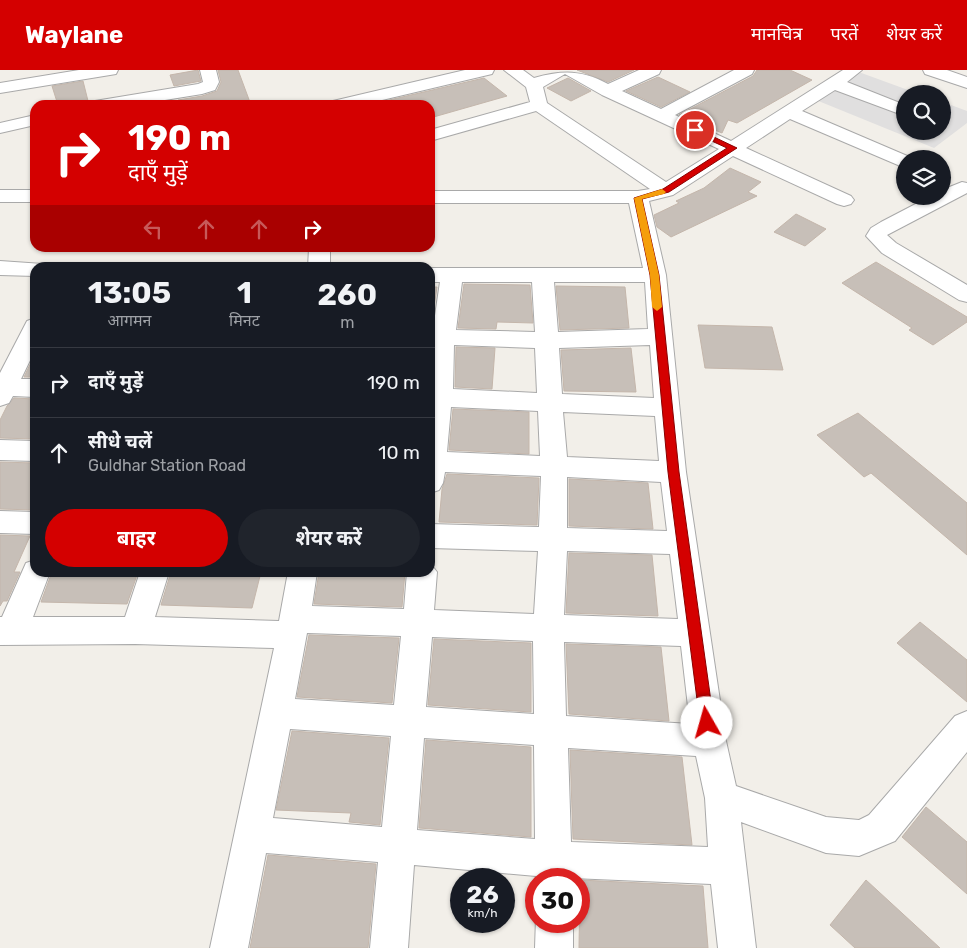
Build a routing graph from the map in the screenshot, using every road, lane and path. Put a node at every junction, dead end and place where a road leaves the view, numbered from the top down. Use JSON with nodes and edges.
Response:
{"nodes":[{"id":1,"x":110,"y":70,"type":"edge"},
{"id":2,"x":208,"y":70,"type":"edge"},
{"id":3,"x":486,"y":70,"type":"edge"},
{"id":4,"x":512,"y":70,"type":"edge"},
{"id":5,"x":560,"y":70,"type":"edge"},
{"id":6,"x":569,"y":70,"type":"edge"},
{"id":7,"x":653,"y":70,"type":"edge"},
{"id":8,"x":746,"y":70,"type":"edge"},
{"id":9,"x":854,"y":70,"type":"edge"},
{"id":10,"x":931,"y":70,"type":"edge"},
{"id":11,"x":49,"y":74,"type":"edge"},
{"id":12,"x":834,"y":83,"type":"junction"},
{"id":13,"x":967,"y":83,"type":"edge"},
{"id":14,"x":534,"y":85,"type":"junction"},
{"id":15,"x":0,"y":88,"type":"edge"},
{"id":16,"x":608,"y":91,"type":"junction"},
{"id":17,"x":133,"y":100,"type":"edge"},
{"id":18,"x":360,"y":100,"type":"edge"},
{"id":19,"x":539,"y":104,"type":"junction"},
{"id":20,"x":896,"y":107,"type":"edge"},
{"id":21,"x":789,"y":112,"type":"junction"},
{"id":22,"x":663,"y":115,"type":"junction"},
{"id":23,"x":30,"y":121,"type":"edge"},
{"id":24,"x":0,"y":128,"type":"edge"},
{"id":25,"x":435,"y":135,"type":"edge"},
{"id":26,"x":733,"y":148,"type":"junction"},
{"id":27,"x":896,"y":158,"type":"edge"},
{"id":28,"x":951,"y":182,"type":"edge"},
{"id":29,"x":965,"y":189,"type":"edge"},
{"id":30,"x":666,"y":190,"type":"junction"},
{"id":31,"x":0,"y":196,"type":"edge"},
{"id":32,"x":30,"y":196,"type":"edge"},
{"id":33,"x":435,"y":197,"type":"edge"},
{"id":34,"x":638,"y":198,"type":"junction"},
{"id":35,"x":844,"y":200,"type":"dead end"},
{"id":36,"x":0,"y":268,"type":"edge"},
{"id":37,"x":30,"y":270,"type":"edge"},
{"id":38,"x":441,"y":275,"type":"edge"},
{"id":39,"x":655,"y":275,"type":"junction"},
{"id":40,"x":543,"y":276,"type":"junction"},
{"id":41,"x":967,"y":294,"type":"edge"},
{"id":42,"x":30,"y":336,"type":"edge"},
{"id":43,"x":436,"y":337,"type":"edge"},
{"id":44,"x":660,"y":337,"type":"junction"},
{"id":45,"x":548,"y":340,"type":"junction"},
{"id":46,"x":30,"y":389,"type":"edge"},
{"id":47,"x":2,"y":392,"type":"edge"},
{"id":48,"x":435,"y":397,"type":"edge"},
{"id":49,"x":551,"y":402,"type":"junction"},
{"id":50,"x":668,"y":408,"type":"junction"},
{"id":51,"x":0,"y":450,"type":"edge"},
{"id":52,"x":30,"y":451,"type":"edge"},
{"id":53,"x":554,"y":465,"type":"junction"},
{"id":54,"x":435,"y":469,"type":"edge"},
{"id":55,"x":673,"y":472,"type":"junction"},
{"id":56,"x":0,"y":522,"type":"edge"},
{"id":57,"x":30,"y":523,"type":"edge"},
{"id":58,"x":435,"y":536,"type":"edge"},
{"id":59,"x":553,"y":541,"type":"junction"},
{"id":60,"x":682,"y":544,"type":"junction"},
{"id":61,"x":33,"y":577,"type":"edge"},
{"id":62,"x":153,"y":577,"type":"edge"},
{"id":63,"x":302,"y":577,"type":"edge"},
{"id":64,"x":422,"y":577,"type":"edge"},
{"id":65,"x":418,"y":622,"type":"junction"},
{"id":66,"x":294,"y":627,"type":"junction"},
{"id":67,"x":548,"y":629,"type":"junction"},
{"id":68,"x":135,"y":630,"type":"junction"},
{"id":69,"x":6,"y":631,"type":"edge"},
{"id":70,"x":696,"y":633,"type":"junction"},
{"id":71,"x":277,"y":713,"type":"junction"},
{"id":72,"x":409,"y":720,"type":"junction"},
{"id":73,"x":967,"y":728,"type":"edge"},
{"id":74,"x":550,"y":730,"type":"junction"},
{"id":75,"x":709,"y":741,"type":"junction"},
{"id":76,"x":722,"y":798,"type":"junction"},
{"id":77,"x":251,"y":834,"type":"junction"},
{"id":78,"x":398,"y":848,"type":"junction"},
{"id":79,"x":727,"y":866,"type":"junction"},
{"id":80,"x":547,"y":868,"type":"edge"},
{"id":81,"x":554,"y":868,"type":"edge"},
{"id":82,"x":590,"y":868,"type":"edge"},
{"id":83,"x":554,"y":933,"type":"edge"},
{"id":84,"x":229,"y":948,"type":"edge"},
{"id":85,"x":389,"y":948,"type":"edge"},
{"id":86,"x":554,"y":948,"type":"edge"},
{"id":87,"x":737,"y":948,"type":"edge"}],
"edges":[{"from":1,"to":11,"type":"street"},
{"from":2,"to":17,"type":"street"},
{"from":3,"to":18,"type":"street"},
{"from":4,"to":14,"type":"street"},
{"from":5,"to":14,"type":"street"},
{"from":6,"to":16,"type":"street"},
{"from":7,"to":16,"type":"street"},
{"from":8,"to":22,"type":"street"},
{"from":9,"to":12,"type":"street"},
{"from":10,"to":13,"type":"street"},
{"from":11,"to":15,"type":"street"},
{"from":12,"to":20,"type":"street"},
{"from":12,"to":21,"type":"street"},
{"from":14,"to":19,"type":"street"},
{"from":16,"to":22,"type":"street"},
{"from":19,"to":25,"type":"street"},
{"from":19,"to":30,"type":"street"},
{"from":21,"to":26,"type":"street"},
{"from":21,"to":27,"type":"street"},
{"from":22,"to":26,"type":"street"},
{"from":23,"to":24,"type":"street"},
{"from":26,"to":30,"type":"street"},
{"from":26,"to":35,"type":"street"},
{"from":28,"to":29,"type":"street"},
{"from":29,"to":41,"type":"street"},
{"from":30,"to":34,"type":"street"},
{"from":31,"to":32,"type":"street"},
{"from":33,"to":34,"type":"street"},
{"from":34,"to":39,"type":"street"},
{"from":36,"to":37,"type":"street"},
{"from":38,"to":40,"type":"street"},
{"from":38,"to":43,"type":"street"},
{"from":39,"to":40,"type":"street"},
{"from":39,"to":44,"type":"street"},
{"from":40,"to":45,"type":"street"},
{"from":42,"to":47,"type":"street"},
{"from":43,"to":45,"type":"street"},
{"from":43,"to":48,"type":"street"},
{"from":44,"to":45,"type":"street"},
{"from":44,"to":50,"type":"street"},
{"from":45,"to":49,"type":"street"},
{"from":46,"to":47,"type":"street"},
{"from":48,"to":49,"type":"street"},
{"from":49,"to":50,"type":"street"},
{"from":49,"to":53,"type":"street"},
{"from":50,"to":55,"type":"street"},
{"from":51,"to":52,"type":"street"},
{"from":53,"to":54,"type":"street"},
{"from":53,"to":55,"type":"street"},
{"from":53,"to":59,"type":"street"},
{"from":55,"to":60,"type":"street"},
{"from":56,"to":57,"type":"street"},
{"from":58,"to":59,"type":"street"},
{"from":59,"to":60,"type":"street"},
{"from":59,"to":67,"type":"street"},
{"from":60,"to":70,"type":"street"},
{"from":61,"to":69,"type":"street"},
{"from":62,"to":68,"type":"street"},
{"from":63,"to":66,"type":"street"},
{"from":64,"to":65,"type":"street"},
{"from":65,"to":66,"type":"street"},
{"from":65,"to":67,"type":"street"},
{"from":65,"to":72,"type":"street"},
{"from":66,"to":68,"type":"street"},
{"from":66,"to":71,"type":"street"},
{"from":67,"to":70,"type":"street"},
{"from":67,"to":74,"type":"street"},
{"from":68,"to":69,"type":"street"},
{"from":70,"to":75,"type":"street"},
{"from":71,"to":72,"type":"street"},
{"from":71,"to":77,"type":"street"},
{"from":72,"to":74,"type":"street"},
{"from":72,"to":78,"type":"street"},
{"from":73,"to":76,"type":"street"},
{"from":74,"to":75,"type":"street"},
{"from":74,"to":81,"type":"street"},
{"from":75,"to":76,"type":"street"},
{"from":76,"to":79,"type":"street"},
{"from":77,"to":78,"type":"street"},
{"from":77,"to":84,"type":"street"},
{"from":78,"to":80,"type":"street"},
{"from":78,"to":85,"type":"street"},
{"from":79,"to":82,"type":"street"},
{"from":79,"to":87,"type":"street"},
{"from":83,"to":86,"type":"street"}]}
